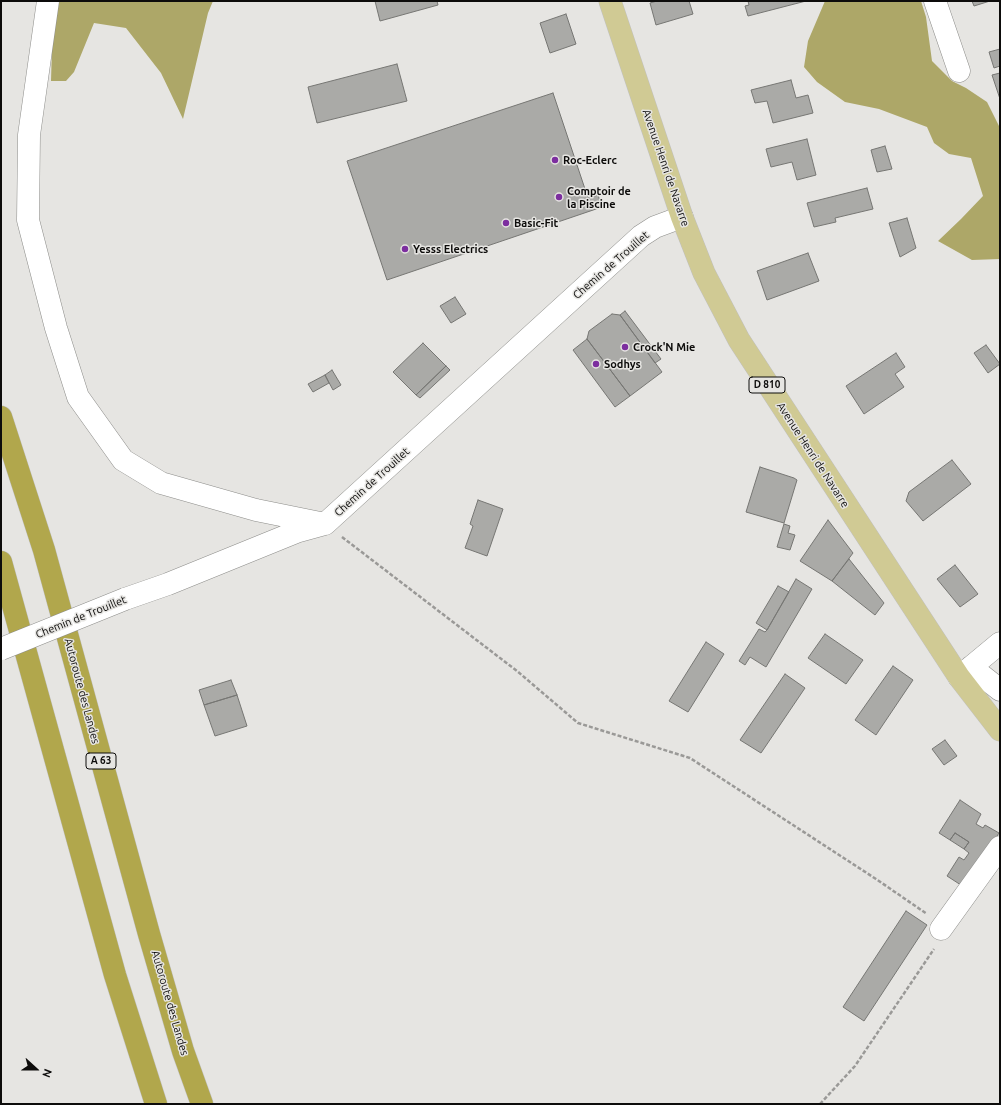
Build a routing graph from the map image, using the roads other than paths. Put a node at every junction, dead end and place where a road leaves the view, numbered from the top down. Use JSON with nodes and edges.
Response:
{"nodes":[{"id":1,"x":48,"y":1,"type":"edge"},
{"id":2,"x":610,"y":1,"type":"edge"},
{"id":3,"x":936,"y":1,"type":"edge"},
{"id":4,"x":959,"y":71,"type":"dead end"},
{"id":5,"x":682,"y":218,"type":"junction"},
{"id":6,"x":1,"y":417,"type":"edge"},
{"id":7,"x":325,"y":524,"type":"junction"},
{"id":8,"x":1,"y":562,"type":"edge"},
{"id":9,"x":1000,"y":642,"type":"edge"},
{"id":10,"x":1,"y":649,"type":"edge"},
{"id":11,"x":965,"y":672,"type":"junction"},
{"id":12,"x":1000,"y":690,"type":"edge"},
{"id":13,"x":1000,"y":730,"type":"edge"},
{"id":14,"x":1000,"y":847,"type":"edge"},
{"id":15,"x":941,"y":929,"type":"road end"},
{"id":16,"x":156,"y":1104,"type":"edge"},
{"id":17,"x":202,"y":1104,"type":"edge"}],
"edges":[{"from":1,"to":7,"type":"street"},
{"from":2,"to":5,"type":"main road","name":"Avenue Henri de Navarre","number":"D 810"},
{"from":3,"to":4,"type":"street"},
{"from":5,"to":7,"type":"street","name":"Chemin de Trouillet"},
{"from":5,"to":11,"type":"main road","name":"Avenue Henri de Navarre","number":"D 810"},
{"from":6,"to":17,"type":"highway","name":"Autoroute des Landes","number":"A 63"},
{"from":7,"to":10,"type":"street","name":"Chemin de Trouillet","bridge":true},
{"from":8,"to":16,"type":"highway"},
{"from":9,"to":11,"type":"street"},
{"from":11,"to":12,"type":"street"},
{"from":11,"to":13,"type":"main road","name":"Avenue Henri de Navarre","number":"D 810"},
{"from":14,"to":15,"type":"street"}]}
